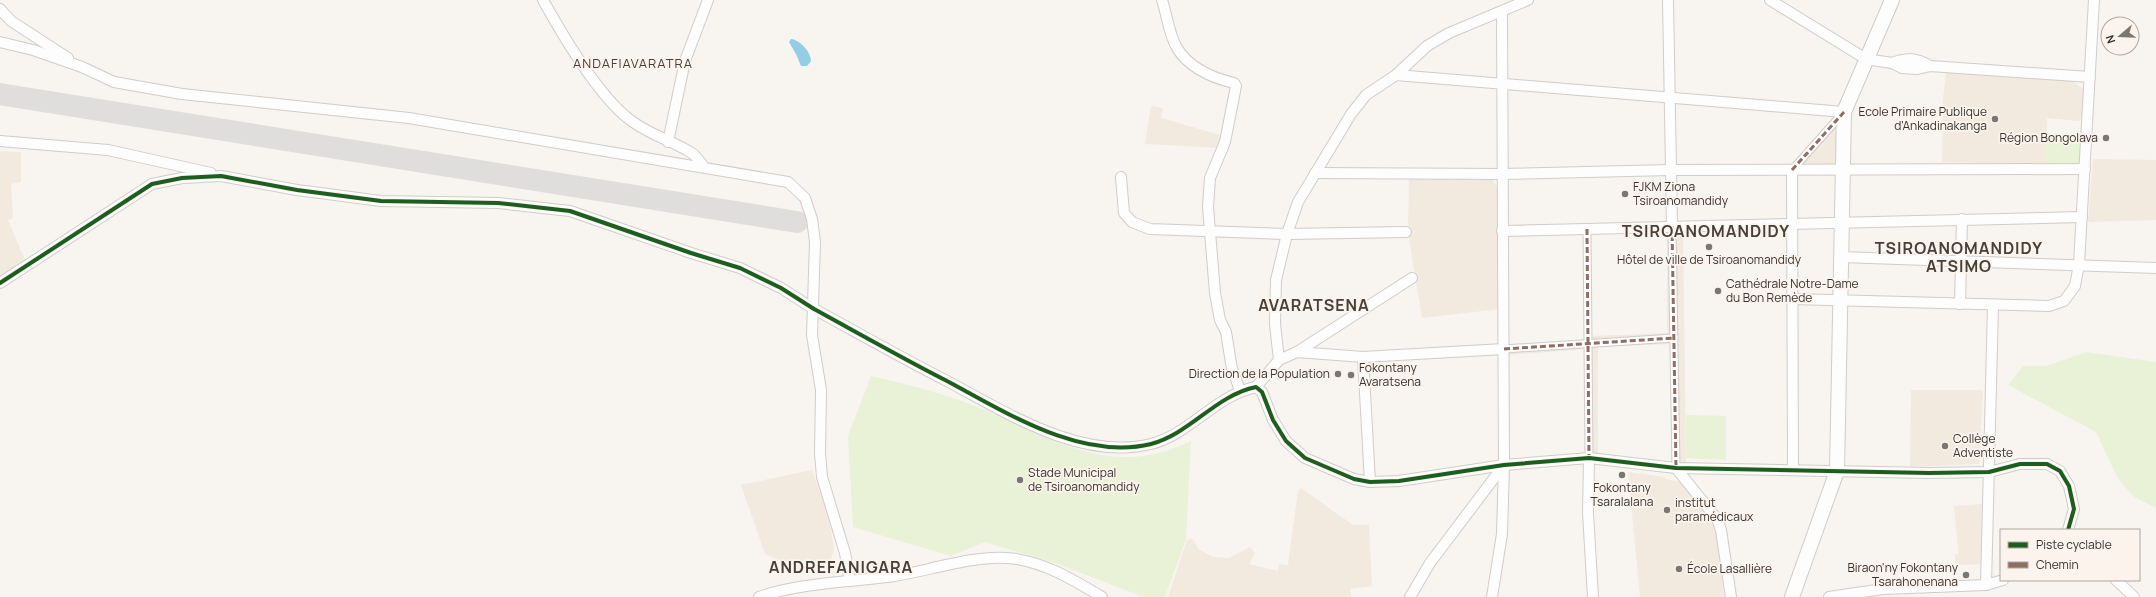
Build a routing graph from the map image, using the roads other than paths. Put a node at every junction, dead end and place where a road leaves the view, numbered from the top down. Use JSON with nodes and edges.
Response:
{"nodes":[{"id":1,"x":543,"y":0,"type":"edge"},
{"id":2,"x":708,"y":0,"type":"edge"},
{"id":3,"x":1162,"y":0,"type":"edge"},
{"id":4,"x":1528,"y":0,"type":"edge"},
{"id":5,"x":1668,"y":0,"type":"edge"},
{"id":6,"x":1770,"y":0,"type":"edge"},
{"id":7,"x":1892,"y":0,"type":"edge"},
{"id":8,"x":2094,"y":0,"type":"edge"},
{"id":9,"x":0,"y":9,"type":"edge"},
{"id":10,"x":1502,"y":12,"type":"junction"},
{"id":11,"x":0,"y":42,"type":"edge"},
{"id":12,"x":1866,"y":59,"type":"junction"},
{"id":13,"x":82,"y":67,"type":"junction"},
{"id":14,"x":1396,"y":75,"type":"junction"},
{"id":15,"x":2090,"y":77,"type":"junction"},
{"id":16,"x":1502,"y":84,"type":"junction"},
{"id":17,"x":1669,"y":97,"type":"junction"},
{"id":18,"x":1844,"y":112,"type":"junction"},
{"id":19,"x":0,"y":141,"type":"edge"},
{"id":20,"x":668,"y":142,"type":"junction"},
{"id":21,"x":704,"y":167,"type":"junction"},
{"id":22,"x":2085,"y":169,"type":"junction"},
{"id":23,"x":1671,"y":170,"type":"junction"},
{"id":24,"x":1792,"y":170,"type":"junction"},
{"id":25,"x":1843,"y":170,"type":"junction"},
{"id":26,"x":1315,"y":173,"type":"junction"},
{"id":27,"x":1502,"y":174,"type":"junction"},
{"id":28,"x":221,"y":176,"type":"junction"},
{"id":29,"x":1121,"y":177,"type":"dead end"},
{"id":30,"x":2082,"y":217,"type":"junction"},
{"id":31,"x":1962,"y":219,"type":"junction"},
{"id":32,"x":1842,"y":222,"type":"junction"},
{"id":33,"x":1792,"y":223,"type":"junction"},
{"id":34,"x":1672,"y":226,"type":"junction"},
{"id":35,"x":1587,"y":229,"type":"junction"},
{"id":36,"x":1502,"y":231,"type":"junction"},
{"id":37,"x":1210,"y":232,"type":"junction"},
{"id":38,"x":1406,"y":232,"type":"dead end"},
{"id":39,"x":1287,"y":234,"type":"junction"},
{"id":40,"x":1841,"y":257,"type":"junction"},
{"id":41,"x":1961,"y":260,"type":"junction"},
{"id":42,"x":2079,"y":264,"type":"junction"},
{"id":43,"x":2156,"y":268,"type":"edge"},
{"id":44,"x":1412,"y":278,"type":"dead end"},
{"id":45,"x":0,"y":283,"type":"edge"},
{"id":46,"x":1792,"y":299,"type":"junction"},
{"id":47,"x":1841,"y":300,"type":"junction"},
{"id":48,"x":1960,"y":304,"type":"junction"},
{"id":49,"x":1993,"y":306,"type":"junction"},
{"id":50,"x":814,"y":309,"type":"junction"},
{"id":51,"x":1674,"y":338,"type":"junction"},
{"id":52,"x":1588,"y":343,"type":"junction"},
{"id":53,"x":1504,"y":348,"type":"junction"},
{"id":54,"x":1297,"y":352,"type":"junction"},
{"id":55,"x":1363,"y":357,"type":"junction"},
{"id":56,"x":1279,"y":360,"type":"junction"},
{"id":57,"x":1256,"y":387,"type":"junction"},
{"id":58,"x":1240,"y":390,"type":"junction"},
{"id":59,"x":1589,"y":458,"type":"junction"},
{"id":60,"x":1504,"y":465,"type":"junction"},
{"id":61,"x":1676,"y":468,"type":"junction"},
{"id":62,"x":1793,"y":470,"type":"junction"},
{"id":63,"x":1837,"y":471,"type":"junction"},
{"id":64,"x":1988,"y":472,"type":"junction"},
{"id":65,"x":1370,"y":482,"type":"junction"},
{"id":66,"x":2068,"y":529,"type":"edge"},
{"id":67,"x":2000,"y":581,"type":"edge"},
{"id":68,"x":2117,"y":581,"type":"edge"},
{"id":69,"x":850,"y":582,"type":"junction"},
{"id":70,"x":1986,"y":585,"type":"junction"},
{"id":71,"x":759,"y":597,"type":"edge"},
{"id":72,"x":1102,"y":597,"type":"edge"},
{"id":73,"x":1411,"y":597,"type":"edge"},
{"id":74,"x":1492,"y":597,"type":"edge"},
{"id":75,"x":1593,"y":597,"type":"edge"},
{"id":76,"x":1731,"y":597,"type":"edge"},
{"id":77,"x":1792,"y":597,"type":"edge"},
{"id":78,"x":1829,"y":597,"type":"edge"},
{"id":79,"x":2134,"y":597,"type":"edge"}],
"edges":[{"from":1,"to":20,"type":"street"},
{"from":2,"to":20,"type":"street"},
{"from":3,"to":37,"type":"street"},
{"from":4,"to":10,"type":"street"},
{"from":5,"to":17,"type":"street"},
{"from":6,"to":12,"type":"street"},
{"from":7,"to":12,"type":"main road"},
{"from":8,"to":15,"type":"street"},
{"from":9,"to":13,"type":"street"},
{"from":10,"to":14,"type":"street"},
{"from":10,"to":16,"type":"street"},
{"from":11,"to":13,"type":"street"},
{"from":12,"to":15,"type":"street"},
{"from":12,"to":18,"type":"main road"},
{"from":13,"to":21,"type":"street"},
{"from":14,"to":16,"type":"street"},
{"from":14,"to":26,"type":"street"},
{"from":15,"to":22,"type":"street"},
{"from":16,"to":17,"type":"street"},
{"from":16,"to":27,"type":"street"},
{"from":17,"to":18,"type":"street"},
{"from":17,"to":23,"type":"street"},
{"from":18,"to":24,"type":"street"},
{"from":18,"to":25,"type":"main road"},
{"from":19,"to":28,"type":"street"},
{"from":20,"to":21,"type":"street"},
{"from":21,"to":50,"type":"street"},
{"from":22,"to":25,"type":"street"},
{"from":22,"to":30,"type":"street"},
{"from":23,"to":24,"type":"street"},
{"from":23,"to":27,"type":"street"},
{"from":23,"to":34,"type":"street"},
{"from":24,"to":25,"type":"street"},
{"from":24,"to":33,"type":"street"},
{"from":25,"to":32,"type":"main road"},
{"from":26,"to":27,"type":"street"},
{"from":26,"to":39,"type":"street"},
{"from":27,"to":36,"type":"street"},
{"from":28,"to":45,"type":"street"},
{"from":28,"to":50,"type":"street"},
{"from":29,"to":37,"type":"street"},
{"from":30,"to":31,"type":"street"},
{"from":30,"to":42,"type":"street"},
{"from":31,"to":32,"type":"street"},
{"from":31,"to":41,"type":"street"},
{"from":32,"to":33,"type":"street"},
{"from":32,"to":40,"type":"main road"},
{"from":33,"to":34,"type":"street"},
{"from":33,"to":46,"type":"street"},
{"from":34,"to":35,"type":"street"},
{"from":34,"to":51,"type":"street"},
{"from":35,"to":36,"type":"street"},
{"from":35,"to":52,"type":"street"},
{"from":36,"to":53,"type":"street"},
{"from":37,"to":39,"type":"street"},
{"from":37,"to":58,"type":"street"},
{"from":38,"to":39,"type":"street"},
{"from":39,"to":56,"type":"street"},
{"from":40,"to":41,"type":"street"},
{"from":40,"to":47,"type":"main road"},
{"from":41,"to":42,"type":"street"},
{"from":41,"to":48,"type":"street"},
{"from":42,"to":43,"type":"street"},
{"from":42,"to":49,"type":"street"},
{"from":44,"to":54,"type":"street"},
{"from":46,"to":47,"type":"street"},
{"from":46,"to":62,"type":"street"},
{"from":47,"to":48,"type":"street"},
{"from":47,"to":63,"type":"main road"},
{"from":48,"to":49,"type":"street"},
{"from":49,"to":64,"type":"street"},
{"from":50,"to":58,"type":"street"},
{"from":50,"to":69,"type":"street"},
{"from":51,"to":52,"type":"street"},
{"from":51,"to":61,"type":"street"},
{"from":52,"to":53,"type":"street"},
{"from":52,"to":59,"type":"street"},
{"from":53,"to":55,"type":"street"},
{"from":53,"to":60,"type":"street"},
{"from":54,"to":55,"type":"street"},
{"from":54,"to":56,"type":"street"},
{"from":55,"to":65,"type":"street"},
{"from":56,"to":57,"type":"street"},
{"from":57,"to":58,"type":"street"},
{"from":57,"to":65,"type":"street"},
{"from":59,"to":60,"type":"street"},
{"from":59,"to":61,"type":"street"},
{"from":59,"to":75,"type":"street"},
{"from":60,"to":65,"type":"street"},
{"from":60,"to":73,"type":"street"},
{"from":60,"to":74,"type":"street"},
{"from":61,"to":62,"type":"street"},
{"from":61,"to":76,"type":"street"},
{"from":62,"to":63,"type":"street"},
{"from":63,"to":64,"type":"street"},
{"from":63,"to":77,"type":"main road"},
{"from":64,"to":66,"type":"street"},
{"from":64,"to":70,"type":"street"},
{"from":67,"to":70,"type":"street"},
{"from":68,"to":79,"type":"street"},
{"from":69,"to":71,"type":"street"},
{"from":69,"to":72,"type":"street"},
{"from":70,"to":78,"type":"street"}]}
